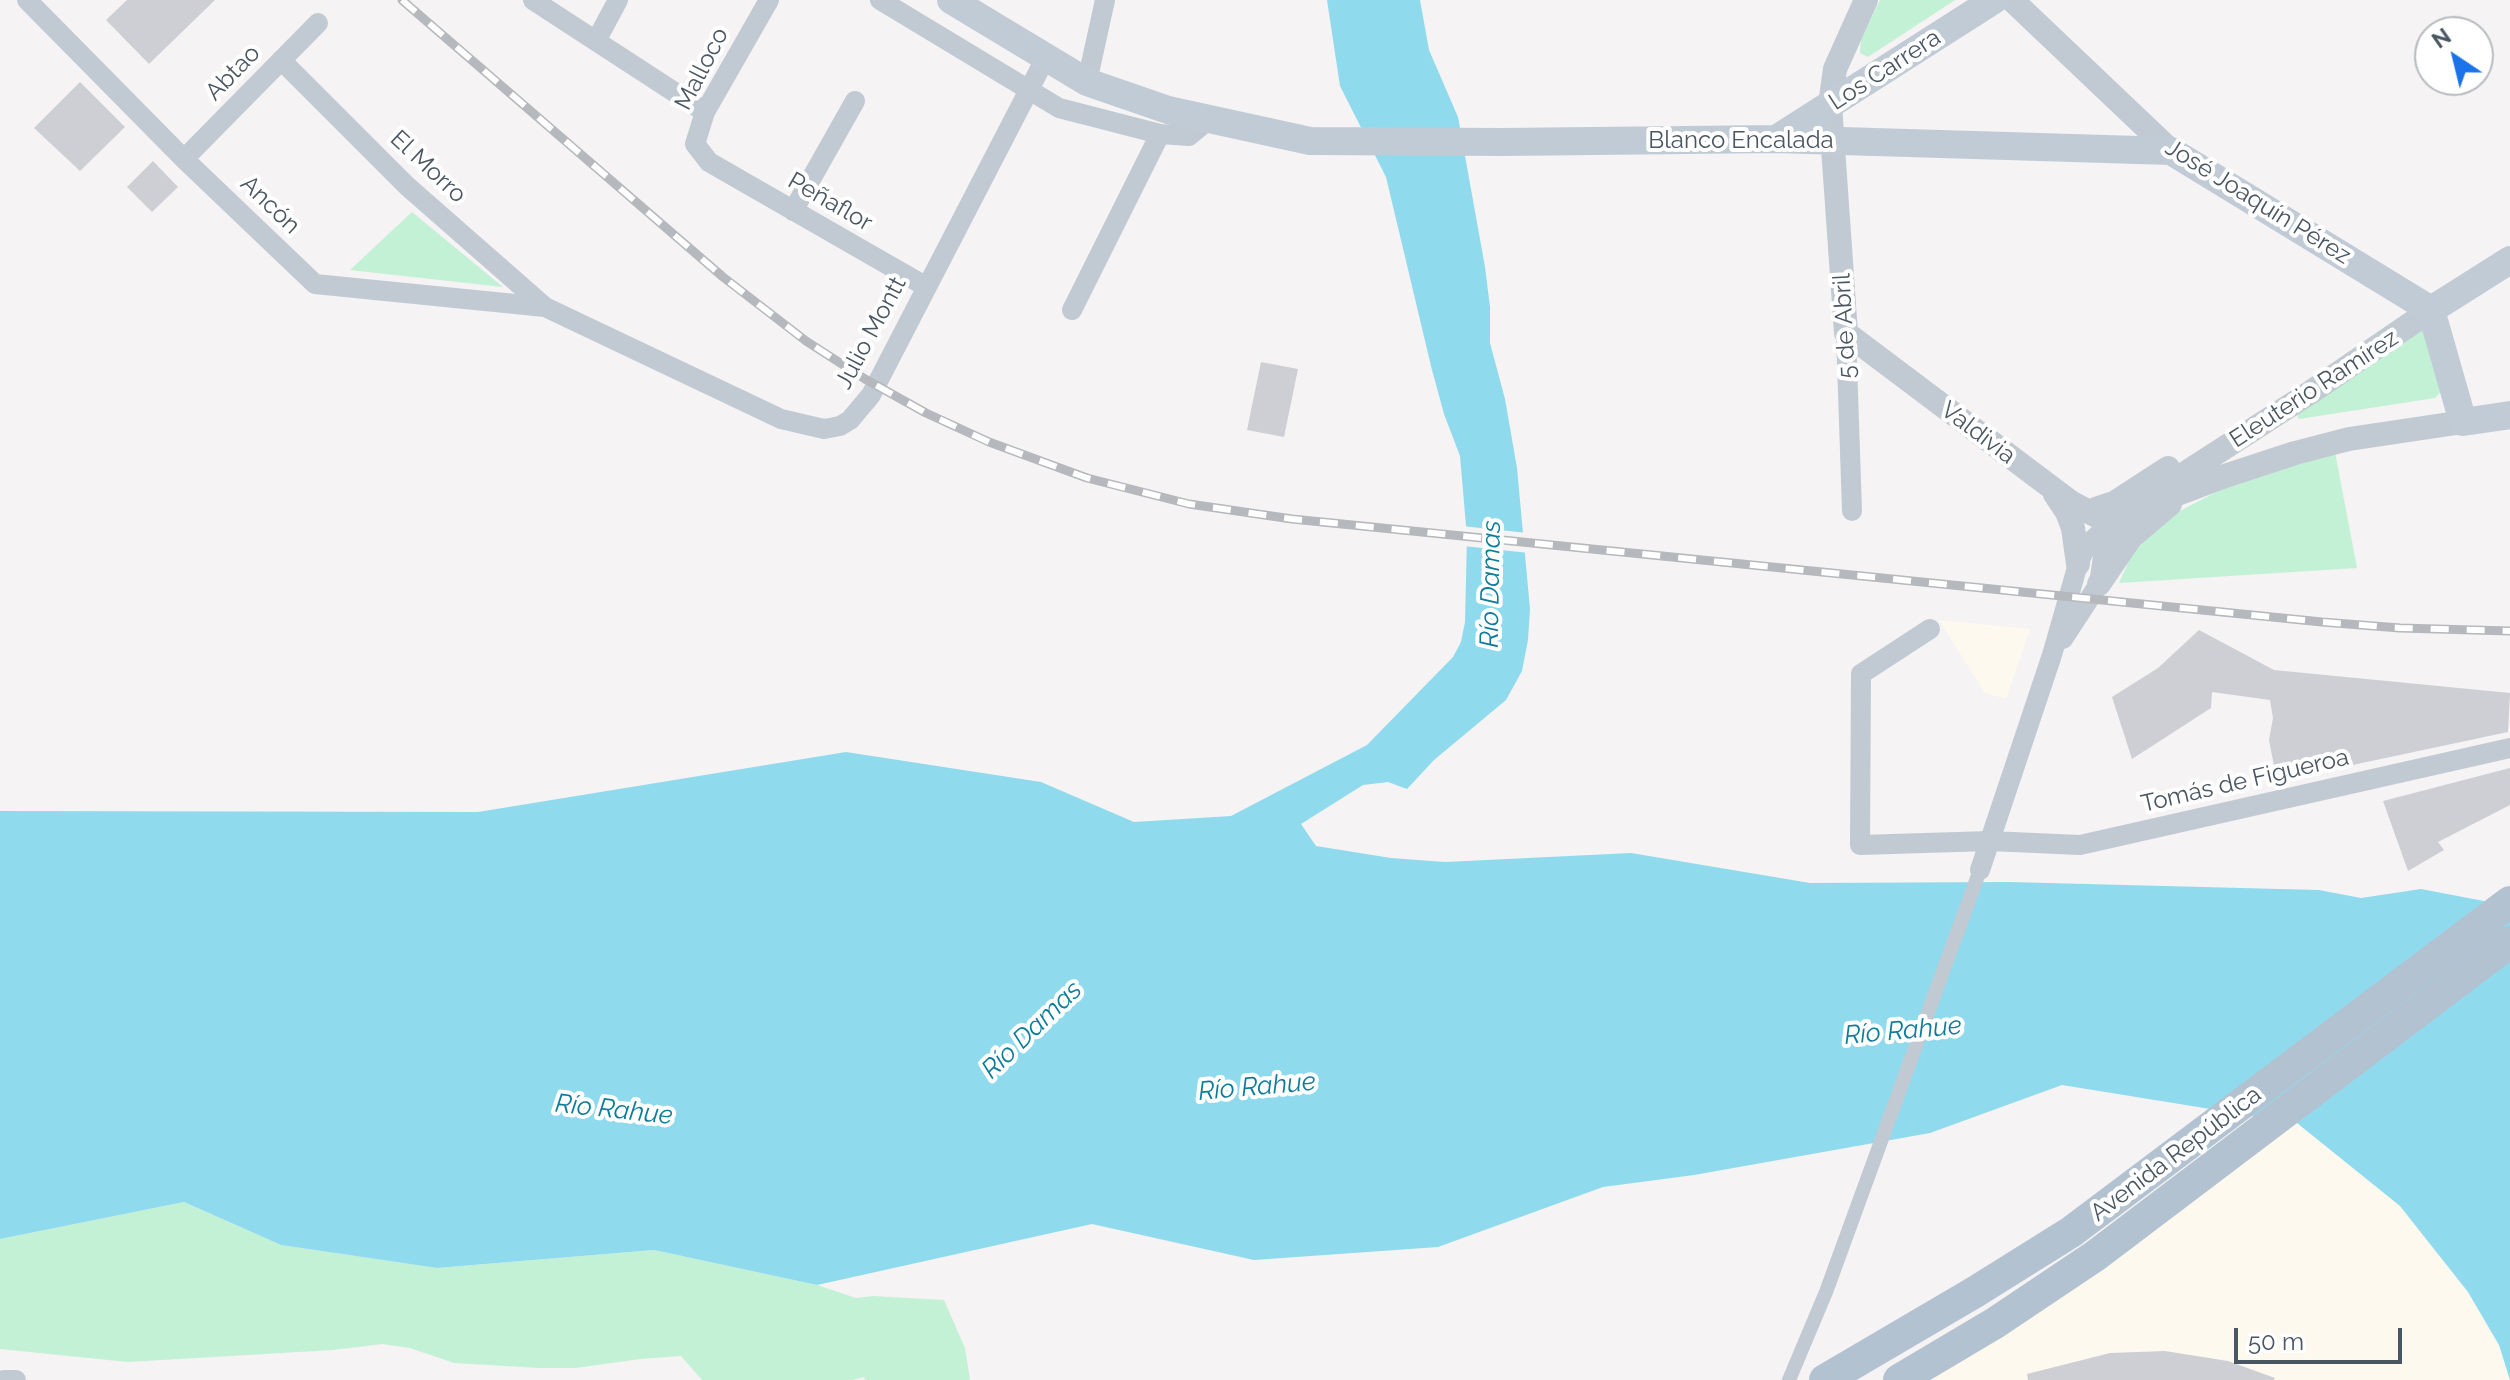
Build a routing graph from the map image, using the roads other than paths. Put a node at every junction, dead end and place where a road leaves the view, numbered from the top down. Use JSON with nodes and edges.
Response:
{"nodes":[{"id":1,"x":27,"y":0,"type":"edge"},
{"id":2,"x":533,"y":0,"type":"edge"},
{"id":3,"x":618,"y":0,"type":"edge"},
{"id":4,"x":769,"y":0,"type":"edge"},
{"id":5,"x":880,"y":0,"type":"edge"},
{"id":6,"x":951,"y":0,"type":"edge"},
{"id":7,"x":1105,"y":0,"type":"edge"},
{"id":8,"x":1866,"y":0,"type":"edge"},
{"id":9,"x":1994,"y":0,"type":"edge"},
{"id":10,"x":2012,"y":0,"type":"edge"},
{"id":11,"x":318,"y":23,"type":"dead end"},
{"id":12,"x":596,"y":41,"type":"junction"},
{"id":13,"x":1046,"y":57,"type":"junction"},
{"id":14,"x":281,"y":60,"type":"junction"},
{"id":15,"x":1087,"y":82,"type":"junction"},
{"id":16,"x":1027,"y":90,"type":"junction"},
{"id":17,"x":855,"y":101,"type":"dead end"},
{"id":18,"x":1830,"y":105,"type":"junction"},
{"id":19,"x":705,"y":112,"type":"junction"},
{"id":20,"x":1203,"y":118,"type":"junction"},
{"id":21,"x":1160,"y":134,"type":"junction"},
{"id":22,"x":1776,"y":139,"type":"junction"},
{"id":23,"x":1834,"y":141,"type":"junction"},
{"id":24,"x":2171,"y":151,"type":"junction"},
{"id":25,"x":184,"y":159,"type":"junction"},
{"id":26,"x":709,"y":162,"type":"joint"},
{"id":27,"x":793,"y":211,"type":"junction"},
{"id":28,"x":2510,"y":260,"type":"edge"},
{"id":29,"x":925,"y":286,"type":"junction"},
{"id":30,"x":545,"y":307,"type":"junction"},
{"id":31,"x":1072,"y":310,"type":"dead end"},
{"id":32,"x":2431,"y":310,"type":"junction"},
{"id":33,"x":1846,"y":333,"type":"junction"},
{"id":34,"x":2311,"y":392,"type":"junction"},
{"id":35,"x":2510,"y":415,"type":"edge"},
{"id":36,"x":2463,"y":422,"type":"junction"},
{"id":37,"x":2222,"y":477,"type":"junction"},
{"id":38,"x":2045,"y":483,"type":"junction"},
{"id":39,"x":2082,"y":509,"type":"junction"},
{"id":40,"x":1852,"y":511,"type":"dead end"},
{"id":41,"x":2117,"y":517,"type":"junction"},
{"id":42,"x":2078,"y":564,"type":"junction"},
{"id":43,"x":2099,"y":584,"type":"junction"},
{"id":44,"x":1930,"y":629,"type":"dead end"},
{"id":45,"x":2052,"y":655,"type":"junction"},
{"id":46,"x":2510,"y":748,"type":"edge"},
{"id":47,"x":1990,"y":841,"type":"junction"},
{"id":48,"x":1980,"y":870,"type":"joint"},
{"id":49,"x":2510,"y":902,"type":"edge"},
{"id":50,"x":2510,"y":942,"type":"edge"},
{"id":51,"x":4,"y":1380,"type":"edge"},
{"id":52,"x":16,"y":1380,"type":"edge"},
{"id":53,"x":1789,"y":1380,"type":"edge"},
{"id":54,"x":1825,"y":1380,"type":"edge"},
{"id":55,"x":1899,"y":1380,"type":"edge"}],
"edges":[{"from":1,"to":25,"type":"street","name":"Ancón"},
{"from":2,"to":12,"type":"street"},
{"from":3,"to":12,"type":"street"},
{"from":4,"to":19,"type":"street","name":"Malloco"},
{"from":5,"to":16,"type":"street"},
{"from":6,"to":13,"type":"main road","name":"Blanco Encalada"},
{"from":7,"to":15,"type":"street"},
{"from":8,"to":18,"type":"street","name":"5 de Abril"},
{"from":9,"to":18,"type":"main road","name":"Los Carrera"},
{"from":10,"to":24,"type":"street","name":"José Joaquín Pérez"},
{"from":11,"to":14,"type":"street","name":"Abtao"},
{"from":12,"to":19,"type":"street"},
{"from":13,"to":15,"type":"main road","name":"Blanco Encalada"},
{"from":13,"to":16,"type":"street","name":"Julio Montt"},
{"from":14,"to":25,"type":"street","name":"Abtao"},
{"from":14,"to":30,"type":"street","name":"El Morro"},
{"from":15,"to":20,"type":"main road","name":"Blanco Encalada"},
{"from":16,"to":21,"type":"street"},
{"from":16,"to":29,"type":"street","name":"Julio Montt"},
{"from":17,"to":27,"type":"street"},
{"from":18,"to":22,"type":"main road","name":"Los Carrera"},
{"from":18,"to":23,"type":"street","name":"5 de Abril"},
{"from":19,"to":26,"type":"street","name":"Malloco"},
{"from":20,"to":21,"type":"street"},
{"from":20,"to":22,"type":"main road","name":"Blanco Encalada"},
{"from":21,"to":31,"type":"street"},
{"from":22,"to":23,"type":"main road","name":"Blanco Encalada"},
{"from":23,"to":24,"type":"main road","name":"Blanco Encalada"},
{"from":23,"to":33,"type":"street","name":"5 de Abril"},
{"from":24,"to":32,"type":"main road","name":"José Joaquín Pérez"},
{"from":25,"to":30,"type":"street","name":"Ancón"},
{"from":26,"to":27,"type":"street","name":"Peñaflor"},
{"from":27,"to":29,"type":"street","name":"Peñaflor"},
{"from":28,"to":32,"type":"main road","name":"Eleuterio Ramírez"},
{"from":29,"to":30,"type":"street","name":"Julio Montt"},
{"from":32,"to":34,"type":"street","name":"Eleuterio Ramírez"},
{"from":32,"to":36,"type":"main road"},
{"from":33,"to":38,"type":"street","name":"Valdivia"},
{"from":33,"to":40,"type":"street","name":"5 de Abril"},
{"from":34,"to":39,"type":"street"},
{"from":34,"to":41,"type":"street","name":"Eleuterio Ramírez"},
{"from":35,"to":36,"type":"main road"},
{"from":36,"to":37,"type":"street"},
{"from":37,"to":41,"type":"street"},
{"from":37,"to":43,"type":"street"},
{"from":38,"to":39,"type":"street","name":"Valdivia"},
{"from":38,"to":42,"type":"street"},
{"from":39,"to":41,"type":"street","name":"Valdivia"},
{"from":41,"to":42,"type":"street","name":"Eleuterio Ramírez"},
{"from":41,"to":43,"type":"street","name":"Eleuterio Ramírez"},
{"from":42,"to":45,"type":"street","name":"Eleuterio Ramírez"},
{"from":43,"to":45,"type":"street","name":"Eleuterio Ramírez"},
{"from":44,"to":47,"type":"street","name":"Tomás de Figueroa"},
{"from":45,"to":47,"type":"street","name":"Eleuterio Ramírez"},
{"from":46,"to":47,"type":"street","name":"Tomás de Figueroa"},
{"from":47,"to":48,"type":"street","name":"Eleuterio Ramírez"},
{"from":48,"to":53,"type":"street"},
{"from":49,"to":54,"type":"main road","name":"Avenida República"},
{"from":50,"to":55,"type":"main road","name":"Avenida República"},
{"from":51,"to":52,"type":"street"}]}
